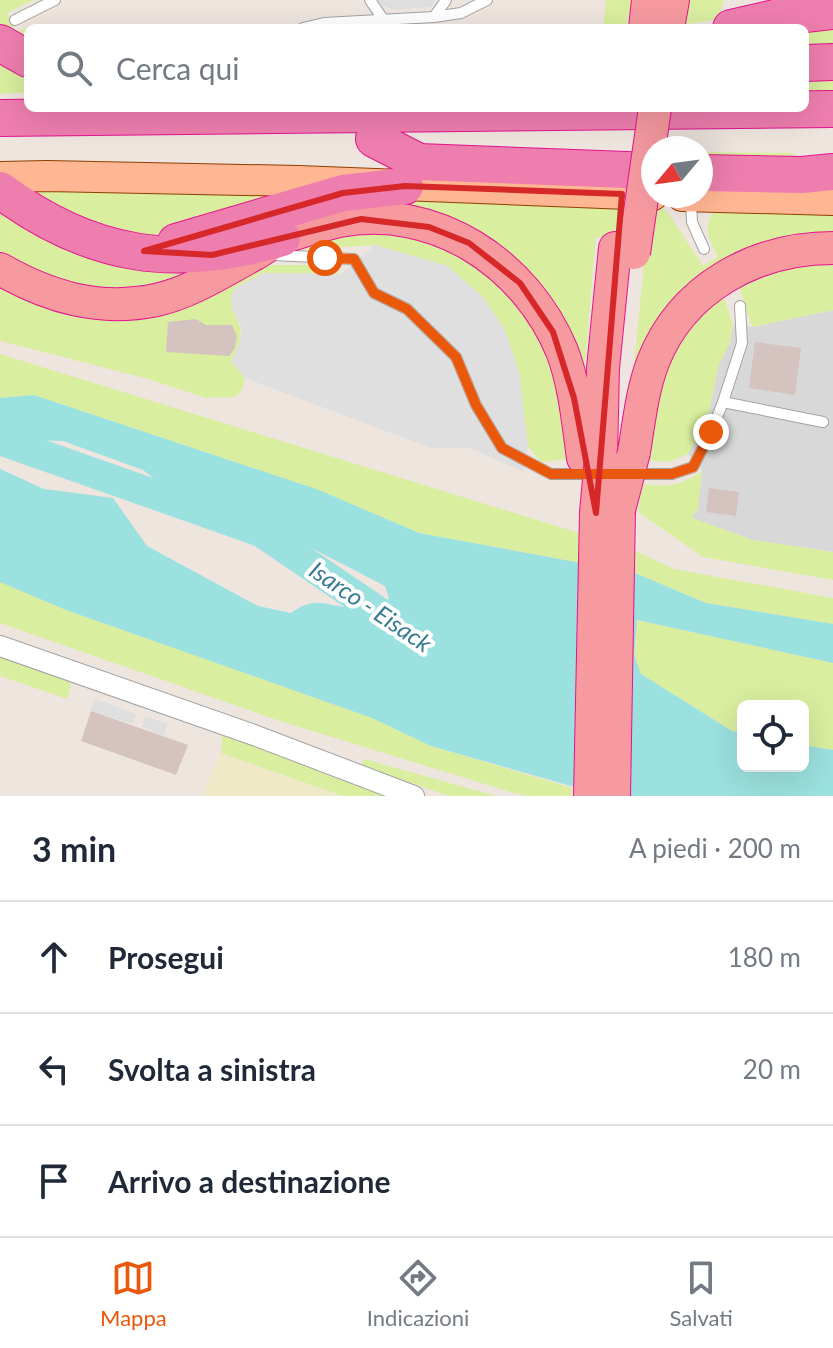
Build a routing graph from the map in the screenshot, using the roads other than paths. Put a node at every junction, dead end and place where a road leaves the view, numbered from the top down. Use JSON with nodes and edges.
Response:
{"nodes":[{"id":1,"x":55,"y":0,"type":"edge"},
{"id":2,"x":370,"y":0,"type":"edge"},
{"id":3,"x":446,"y":0,"type":"edge"},
{"id":4,"x":487,"y":0,"type":"edge"},
{"id":5,"x":815,"y":0,"type":"edge"},
{"id":6,"x":833,"y":11,"type":"edge"},
{"id":7,"x":434,"y":17,"type":"junction"},
{"id":8,"x":779,"y":17,"type":"junction"},
{"id":9,"x":383,"y":19,"type":"junction"},
{"id":10,"x":320,"y":24,"type":"edge"},
{"id":11,"x":748,"y":24,"type":"edge"},
{"id":12,"x":8,"y":32,"type":"edge"},
{"id":13,"x":24,"y":54,"type":"edge"},
{"id":14,"x":833,"y":62,"type":"edge"},
{"id":15,"x":809,"y":63,"type":"edge"},
{"id":16,"x":809,"y":109,"type":"edge"},
{"id":17,"x":833,"y":109,"type":"edge"},
{"id":18,"x":302,"y":112,"type":"edge"},
{"id":19,"x":634,"y":112,"type":"edge"},
{"id":20,"x":654,"y":112,"type":"edge"},
{"id":21,"x":125,"y":113,"type":"edge"},
{"id":22,"x":0,"y":118,"type":"edge"},
{"id":23,"x":833,"y":133,"type":"edge"},
{"id":24,"x":374,"y":139,"type":"junction"},
{"id":25,"x":0,"y":143,"type":"edge"},
{"id":26,"x":641,"y":171,"type":"edge"},
{"id":27,"x":833,"y":172,"type":"edge"},
{"id":28,"x":713,"y":173,"type":"edge"},
{"id":29,"x":0,"y":177,"type":"edge"},
{"id":30,"x":405,"y":186,"type":"junction"},
{"id":31,"x":0,"y":190,"type":"edge"},
{"id":32,"x":641,"y":195,"type":"edge"},
{"id":33,"x":713,"y":197,"type":"edge"},
{"id":34,"x":833,"y":200,"type":"edge"},
{"id":35,"x":691,"y":208,"type":"edge"},
{"id":36,"x":269,"y":246,"type":"junction"},
{"id":37,"x":833,"y":248,"type":"edge"},
{"id":38,"x":704,"y":249,"type":"dead end"},
{"id":39,"x":624,"y":250,"type":"junction"},
{"id":40,"x":144,"y":251,"type":"junction"},
{"id":41,"x":0,"y":269,"type":"edge"},
{"id":42,"x":740,"y":306,"type":"dead end"},
{"id":43,"x":723,"y":402,"type":"junction"},
{"id":44,"x":823,"y":422,"type":"dead end"},
{"id":45,"x":610,"y":455,"type":"junction"},
{"id":46,"x":608,"y":512,"type":"junction"},
{"id":47,"x":0,"y":646,"type":"edge"},
{"id":48,"x":414,"y":796,"type":"edge"},
{"id":49,"x":590,"y":796,"type":"edge"},
{"id":50,"x":614,"y":796,"type":"edge"}],
"edges":[{"from":1,"to":12,"type":"lane"},
{"from":2,"to":9,"type":"lane"},
{"from":3,"to":7,"type":"lane"},
{"from":4,"to":7,"type":"lane"},
{"from":5,"to":8,"type":"highway"},
{"from":6,"to":8,"type":"highway"},
{"from":7,"to":9,"type":"lane"},
{"from":8,"to":11,"type":"highway"},
{"from":9,"to":10,"type":"lane"},
{"from":12,"to":13,"type":"highway"},
{"from":14,"to":15,"type":"highway"},
{"from":16,"to":17,"type":"highway"},
{"from":18,"to":21,"type":"highway"},
{"from":19,"to":39,"type":"highway"},
{"from":20,"to":39,"type":"highway","bridge":true},
{"from":21,"to":22,"type":"highway"},
{"from":23,"to":24,"type":"highway"},
{"from":24,"to":25,"type":"highway"},
{"from":24,"to":26,"type":"highway"},
{"from":27,"to":28,"type":"highway"},
{"from":29,"to":30,"type":"main road"},
{"from":30,"to":32,"type":"main road"},
{"from":30,"to":40,"type":"highway"},
{"from":31,"to":40,"type":"highway"},
{"from":33,"to":34,"type":"main road"},
{"from":35,"to":38,"type":"lane"},
{"from":36,"to":40,"type":"highway"},
{"from":36,"to":41,"type":"highway"},
{"from":36,"to":43,"type":"lane"},
{"from":36,"to":45,"type":"highway"},
{"from":37,"to":45,"type":"highway"},
{"from":39,"to":45,"type":"highway"},
{"from":42,"to":43,"type":"lane"},
{"from":43,"to":44,"type":"lane"},
{"from":45,"to":46,"type":"highway","bridge":true},
{"from":45,"to":46,"type":"highway"},
{"from":46,"to":49,"type":"highway"},
{"from":46,"to":50,"type":"highway"},
{"from":47,"to":48,"type":"street"}]}
